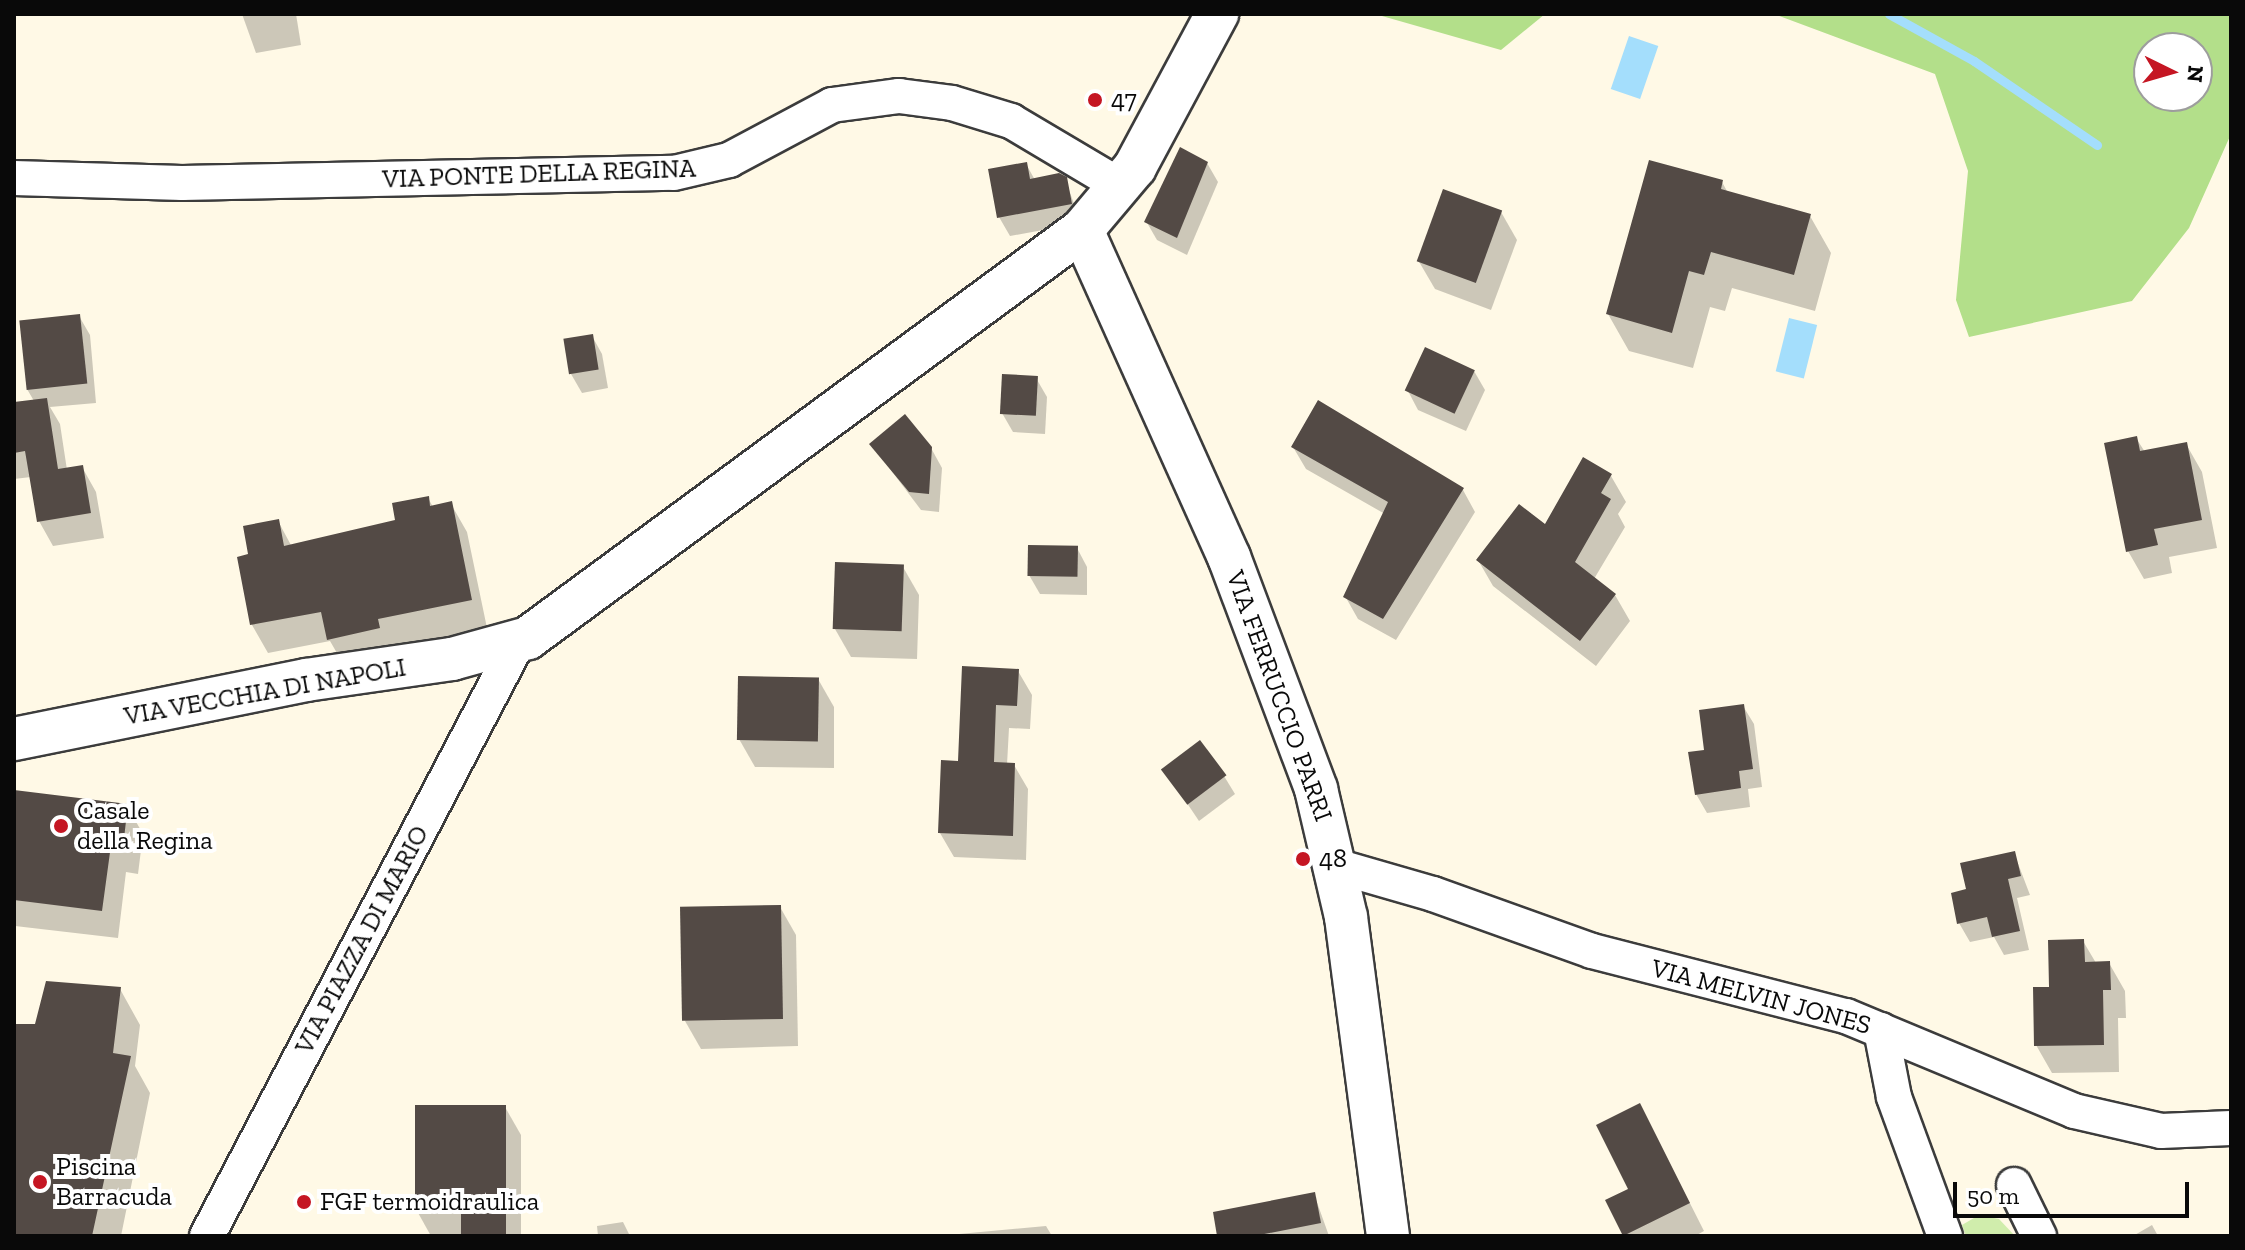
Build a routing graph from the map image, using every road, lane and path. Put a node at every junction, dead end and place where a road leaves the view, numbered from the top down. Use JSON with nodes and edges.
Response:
{"nodes":[{"id":1,"x":1217,"y":14,"type":"edge"},
{"id":2,"x":14,"y":178,"type":"edge"},
{"id":3,"x":1122,"y":187,"type":"junction"},
{"id":4,"x":1082,"y":230,"type":"junction"},
{"id":5,"x":517,"y":644,"type":"junction"},
{"id":6,"x":14,"y":739,"type":"edge"},
{"id":7,"x":1336,"y":866,"type":"junction"},
{"id":8,"x":1881,"y":1030,"type":"junction"},
{"id":9,"x":2231,"y":1128,"type":"edge"},
{"id":10,"x":2014,"y":1185,"type":"dead end"},
{"id":11,"x":207,"y":1236,"type":"edge"},
{"id":12,"x":1388,"y":1236,"type":"edge"},
{"id":13,"x":1945,"y":1236,"type":"edge"},
{"id":14,"x":2039,"y":1236,"type":"edge"}],
"edges":[{"from":1,"to":3,"type":"street"},
{"from":2,"to":3,"type":"street","name":"VIA PONTE DELLA REGINA"},
{"from":3,"to":4,"type":"street"},
{"from":4,"to":5,"type":"street"},
{"from":4,"to":7,"type":"street","name":"VIA FERRUCCIO PARRI"},
{"from":5,"to":6,"type":"street","name":"VIA VECCHIA DI NAPOLI"},
{"from":5,"to":11,"type":"street","name":"VIA PIAZZA DI MARIO"},
{"from":7,"to":8,"type":"street","name":"VIA MELVIN JONES"},
{"from":7,"to":12,"type":"street","name":"VIA FERRUCCIO PARRI"},
{"from":8,"to":9,"type":"street","name":"VIA MELVIN JONES"},
{"from":8,"to":13,"type":"street"},
{"from":10,"to":14,"type":"street"}]}
